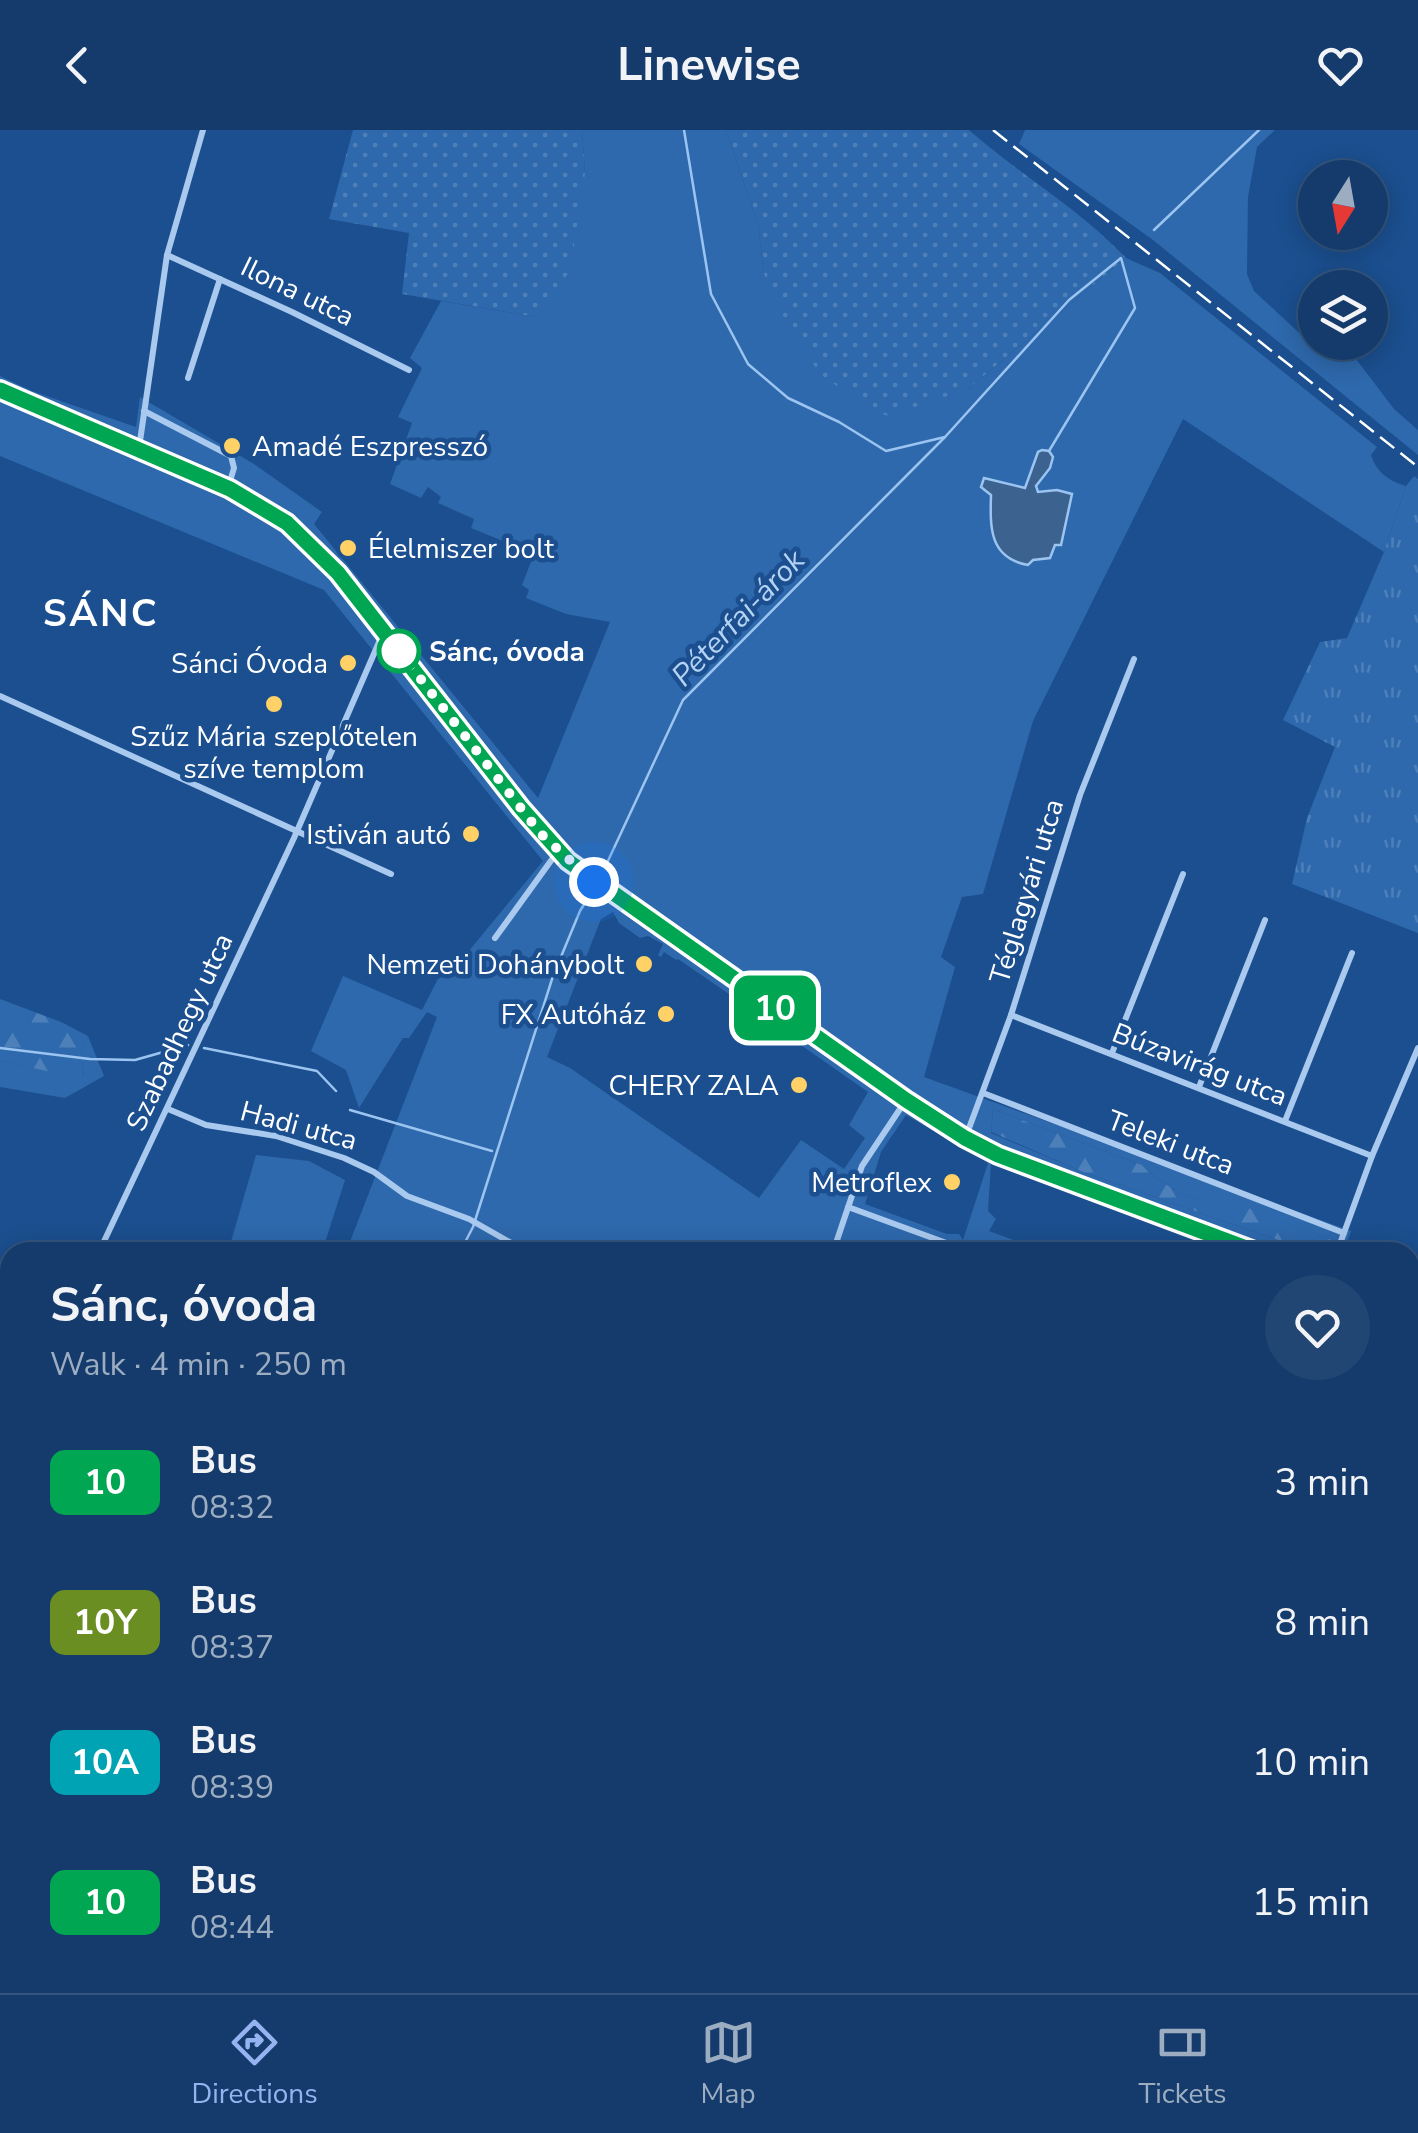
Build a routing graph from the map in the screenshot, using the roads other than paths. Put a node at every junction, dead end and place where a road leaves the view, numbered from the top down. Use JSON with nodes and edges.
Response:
{"nodes":[{"id":1,"x":203,"y":130,"type":"edge"},
{"id":2,"x":167,"y":254,"type":"junction"},
{"id":3,"x":220,"y":279,"type":"junction"},
{"id":4,"x":410,"y":370,"type":"dead end"},
{"id":5,"x":188,"y":378,"type":"dead end"},
{"id":6,"x":0,"y":390,"type":"edge"},
{"id":7,"x":144,"y":411,"type":"junction"},
{"id":8,"x":138,"y":448,"type":"junction"},
{"id":9,"x":228,"y":488,"type":"junction"},
{"id":10,"x":384,"y":632,"type":"junction"},
{"id":11,"x":1134,"y":660,"type":"dead end"},
{"id":12,"x":0,"y":696,"type":"edge"},
{"id":13,"x":298,"y":829,"type":"junction"},
{"id":14,"x":558,"y":852,"type":"junction"},
{"id":15,"x":391,"y":874,"type":"dead end"},
{"id":16,"x":1183,"y":874,"type":"dead end"},
{"id":17,"x":1265,"y":920,"type":"dead end"},
{"id":18,"x":495,"y":938,"type":"dead end"},
{"id":19,"x":1352,"y":953,"type":"dead end"},
{"id":20,"x":1012,"y":1015,"type":"junction"},
{"id":21,"x":1418,"y":1048,"type":"edge"},
{"id":22,"x":1112,"y":1053,"type":"junction"},
{"id":23,"x":1199,"y":1087,"type":"junction"},
{"id":24,"x":983,"y":1093,"type":"junction"},
{"id":25,"x":906,"y":1100,"type":"junction"},
{"id":26,"x":168,"y":1109,"type":"junction"},
{"id":27,"x":1284,"y":1121,"type":"junction"},
{"id":28,"x":965,"y":1138,"type":"junction"},
{"id":29,"x":1372,"y":1156,"type":"junction"},
{"id":30,"x":848,"y":1207,"type":"junction"},
{"id":31,"x":1344,"y":1233,"type":"junction"},
{"id":32,"x":105,"y":1242,"type":"edge"},
{"id":33,"x":510,"y":1242,"type":"edge"},
{"id":34,"x":836,"y":1242,"type":"edge"},
{"id":35,"x":944,"y":1242,"type":"edge"},
{"id":36,"x":1231,"y":1242,"type":"edge"},
{"id":37,"x":1340,"y":1242,"type":"edge"}],
"edges":[{"from":1,"to":2,"type":"street"},
{"from":2,"to":3,"type":"street","name":"Ilona utca"},
{"from":2,"to":7,"type":"street"},
{"from":3,"to":4,"type":"street","name":"Ilona utca"},
{"from":3,"to":5,"type":"street"},
{"from":6,"to":8,"type":"main road"},
{"from":7,"to":8,"type":"street"},
{"from":7,"to":9,"type":"street"},
{"from":8,"to":9,"type":"main road"},
{"from":9,"to":10,"type":"main road"},
{"from":10,"to":13,"type":"street","name":"Szabadhegy utca"},
{"from":10,"to":14,"type":"main road"},
{"from":11,"to":20,"type":"street","name":"Téglagyári utca"},
{"from":12,"to":13,"type":"street"},
{"from":13,"to":15,"type":"street"},
{"from":13,"to":26,"type":"street","name":"Szabadhegy utca"},
{"from":14,"to":18,"type":"street"},
{"from":14,"to":25,"type":"main road"},
{"from":16,"to":22,"type":"street"},
{"from":17,"to":23,"type":"street"},
{"from":19,"to":27,"type":"street"},
{"from":20,"to":22,"type":"street","name":"Búzavirág utca"},
{"from":20,"to":24,"type":"street","name":"Téglagyári utca"},
{"from":21,"to":29,"type":"street"},
{"from":22,"to":23,"type":"street","name":"Búzavirág utca"},
{"from":23,"to":27,"type":"street","name":"Búzavirág utca"},
{"from":24,"to":28,"type":"street","name":"Téglagyári utca"},
{"from":24,"to":31,"type":"street","name":"Teleki utca"},
{"from":25,"to":28,"type":"main road"},
{"from":25,"to":30,"type":"street"},
{"from":26,"to":32,"type":"street","name":"Szabadhegy utca"},
{"from":26,"to":33,"type":"street","name":"Hadi utca"},
{"from":27,"to":29,"type":"street","name":"Búzavirág utca"},
{"from":28,"to":36,"type":"main road"},
{"from":29,"to":31,"type":"street"},
{"from":30,"to":34,"type":"street"},
{"from":30,"to":35,"type":"street"},
{"from":31,"to":37,"type":"street"}]}
